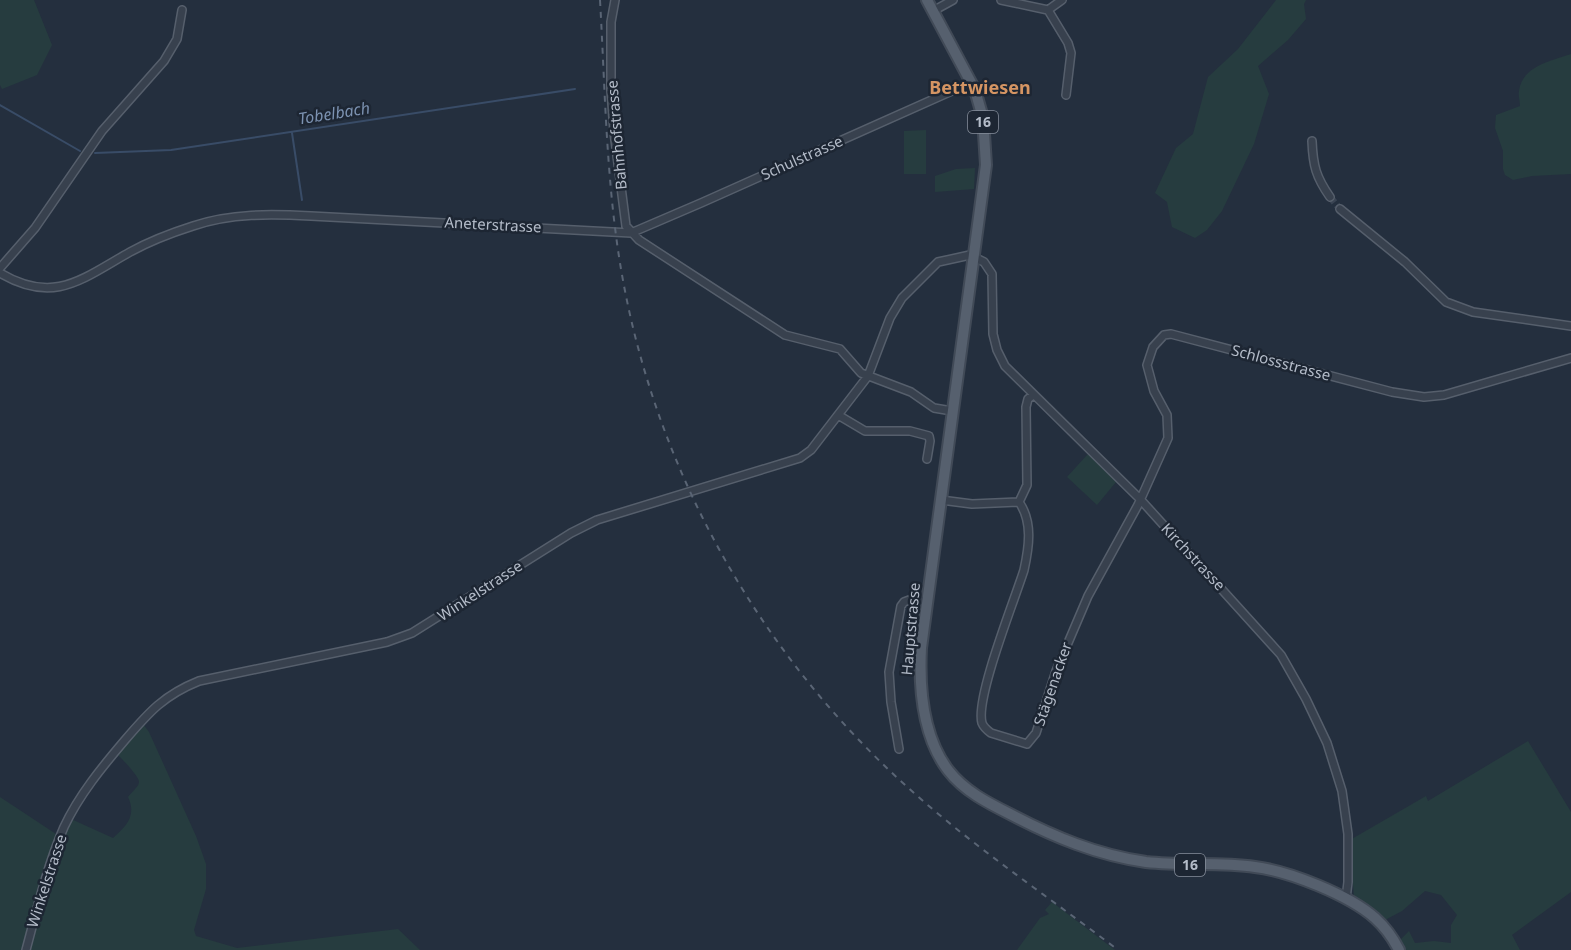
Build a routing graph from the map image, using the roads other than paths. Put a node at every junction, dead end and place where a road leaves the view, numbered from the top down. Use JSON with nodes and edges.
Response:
{"nodes":[{"id":1,"x":615,"y":0,"type":"edge"},
{"id":2,"x":927,"y":0,"type":"edge"},
{"id":3,"x":953,"y":0,"type":"edge"},
{"id":4,"x":1001,"y":0,"type":"edge"},
{"id":5,"x":1062,"y":0,"type":"edge"},
{"id":6,"x":182,"y":10,"type":"dead end"},
{"id":7,"x":1048,"y":10,"type":"junction"},
{"id":8,"x":933,"y":11,"type":"junction"},
{"id":9,"x":972,"y":82,"type":"junction"},
{"id":10,"x":1066,"y":95,"type":"dead end"},
{"id":11,"x":1312,"y":141,"type":"dead end"},
{"id":12,"x":1330,"y":197,"type":"tunnel mouth"},
{"id":13,"x":1340,"y":209,"type":"tunnel mouth"},
{"id":14,"x":631,"y":233,"type":"junction"},
{"id":15,"x":974,"y":257,"type":"junction"},
{"id":16,"x":0,"y":268,"type":"edge"},
{"id":17,"x":0,"y":273,"type":"edge"},
{"id":18,"x":1571,"y":326,"type":"edge"},
{"id":19,"x":1571,"y":358,"type":"edge"},
{"id":20,"x":868,"y":376,"type":"junction"},
{"id":21,"x":1033,"y":395,"type":"junction"},
{"id":22,"x":952,"y":411,"type":"junction"},
{"id":23,"x":838,"y":415,"type":"junction"},
{"id":24,"x":927,"y":459,"type":"dead end"},
{"id":25,"x":1140,"y":499,"type":"junction"},
{"id":26,"x":940,"y":500,"type":"junction"},
{"id":27,"x":1019,"y":502,"type":"junction"},
{"id":28,"x":927,"y":600,"type":"junction"},
{"id":29,"x":899,"y":749,"type":"dead end"},
{"id":30,"x":1346,"y":898,"type":"junction"},
{"id":31,"x":26,"y":950,"type":"edge"},
{"id":32,"x":1399,"y":950,"type":"edge"}],
"edges":[{"from":1,"to":14,"type":"street","name":"Bahnhofstrasse"},
{"from":2,"to":8,"type":"main road","name":"Hauptstrasse","number":"16"},
{"from":3,"to":8,"type":"street"},
{"from":4,"to":7,"type":"street"},
{"from":5,"to":7,"type":"street"},
{"from":6,"to":16,"type":"street"},
{"from":7,"to":10,"type":"street"},
{"from":8,"to":9,"type":"main road","name":"Hauptstrasse","number":"16"},
{"from":9,"to":14,"type":"street","name":"Schulstrasse"},
{"from":9,"to":15,"type":"main road","name":"Hauptstrasse","number":"16"},
{"from":11,"to":12,"type":"street"},
{"from":13,"to":18,"type":"street"},
{"from":14,"to":17,"type":"street","name":"Aneterstrasse"},
{"from":14,"to":20,"type":"street"},
{"from":15,"to":20,"type":"street","name":"Winkelstrasse"},
{"from":15,"to":21,"type":"street","name":"Kirchstrasse"},
{"from":15,"to":22,"type":"main road","name":"Hauptstrasse","number":"16"},
{"from":19,"to":25,"type":"street","name":"Schlossstrasse"},
{"from":20,"to":22,"type":"street"},
{"from":20,"to":23,"type":"street","name":"Winkelstrasse"},
{"from":21,"to":25,"type":"street","name":"Kirchstrasse"},
{"from":21,"to":27,"type":"street"},
{"from":22,"to":26,"type":"main road","name":"Hauptstrasse","number":"16"},
{"from":23,"to":24,"type":"street"},
{"from":23,"to":31,"type":"street","name":"Winkelstrasse"},
{"from":25,"to":27,"type":"street","name":"Stägenacker"},
{"from":25,"to":30,"type":"street","name":"Kirchstrasse"},
{"from":26,"to":27,"type":"street"},
{"from":26,"to":28,"type":"main road","name":"Hauptstrasse","number":"16"},
{"from":28,"to":29,"type":"street"},
{"from":28,"to":30,"type":"main road","name":"Hauptstrasse","number":"16"},
{"from":30,"to":32,"type":"main road","name":"Hauptstrasse","number":"16"}]}
